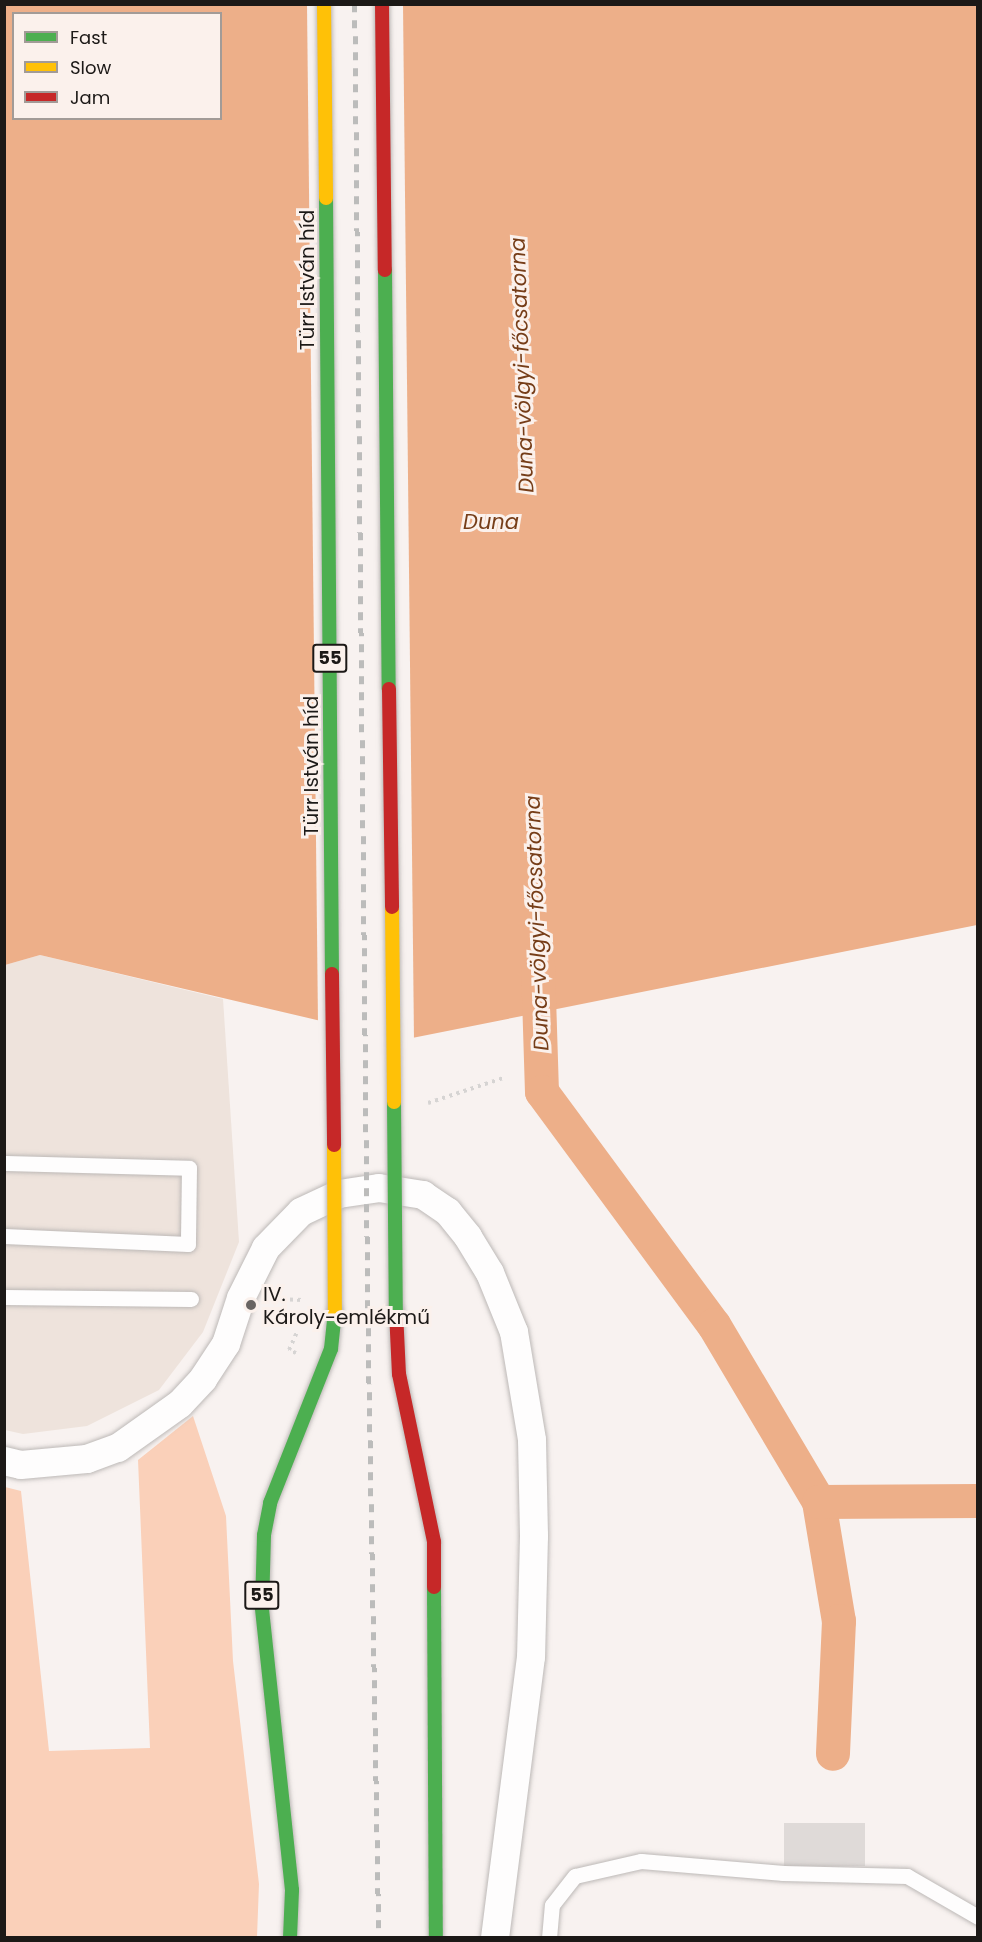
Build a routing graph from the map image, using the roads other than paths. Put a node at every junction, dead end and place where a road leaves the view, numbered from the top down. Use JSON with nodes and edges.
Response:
{"nodes":[{"id":1,"x":324,"y":4,"type":"edge"},
{"id":2,"x":382,"y":4,"type":"edge"},
{"id":3,"x":4,"y":1162,"type":"edge"},
{"id":4,"x":4,"y":1236,"type":"edge"},
{"id":5,"x":4,"y":1297,"type":"edge"},
{"id":6,"x":191,"y":1299,"type":"dead end"},
{"id":7,"x":4,"y":1461,"type":"edge"},
{"id":8,"x":978,"y":1917,"type":"edge"},
{"id":9,"x":290,"y":1938,"type":"edge"},
{"id":10,"x":436,"y":1938,"type":"edge"},
{"id":11,"x":495,"y":1938,"type":"edge"},
{"id":12,"x":549,"y":1938,"type":"edge"}],
"edges":[{"from":1,"to":9,"type":"main road","name":"Türr István híd","number":"55","bridge":true},
{"from":2,"to":10,"type":"main road","bridge":true},
{"from":3,"to":4,"type":"lane"},
{"from":5,"to":6,"type":"lane"},
{"from":7,"to":11,"type":"street"},
{"from":8,"to":12,"type":"lane"}]}
